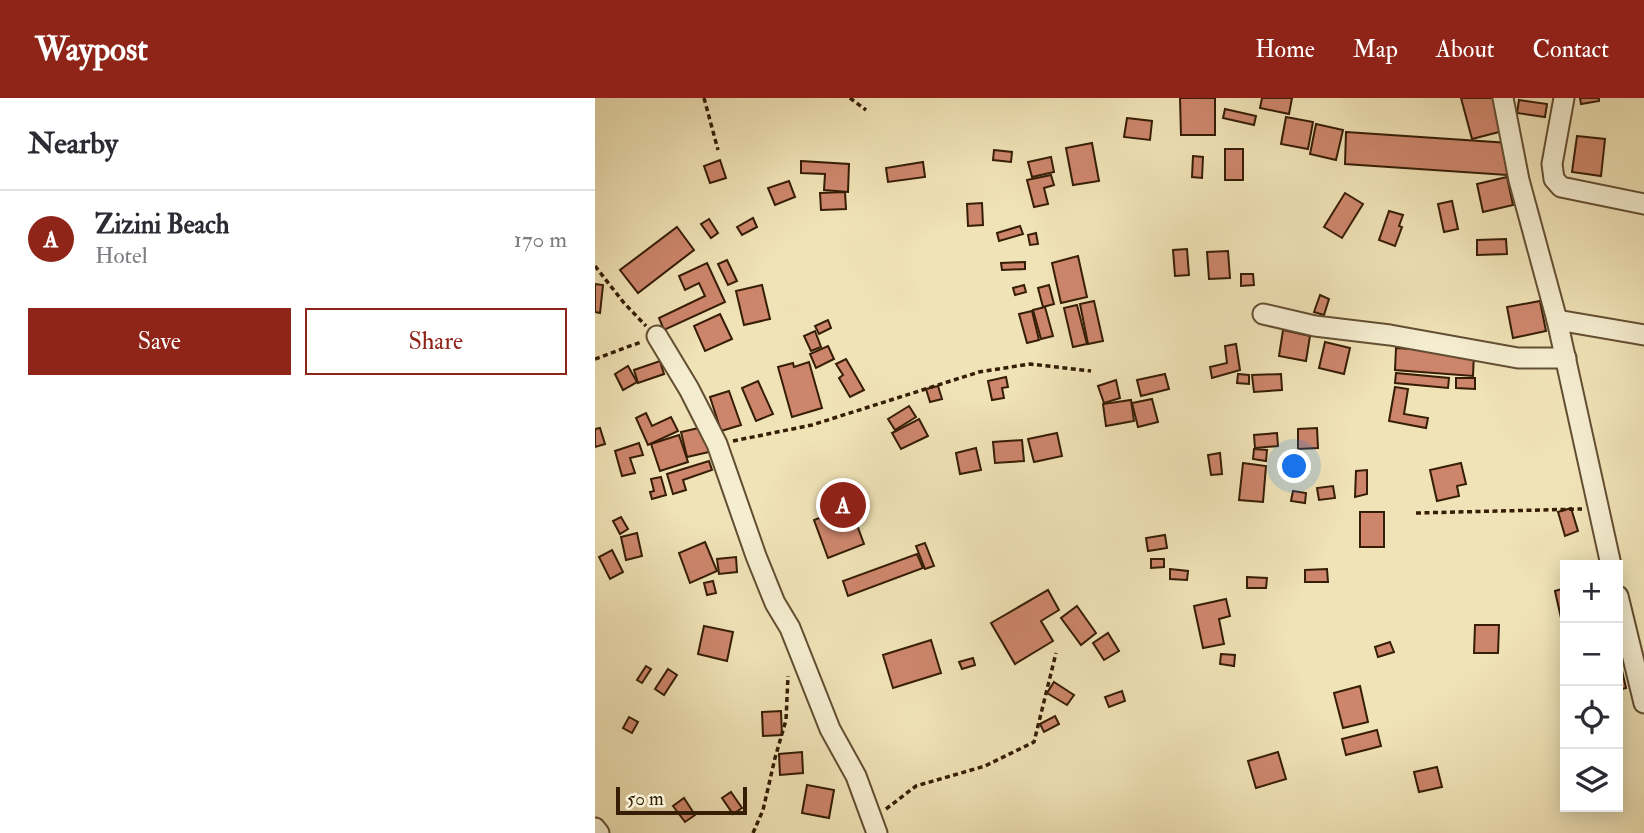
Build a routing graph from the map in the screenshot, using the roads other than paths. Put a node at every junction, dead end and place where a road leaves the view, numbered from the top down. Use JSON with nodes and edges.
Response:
{"nodes":[{"id":1,"x":1503,"y":98,"type":"edge"},
{"id":2,"x":1564,"y":98,"type":"edge"},
{"id":3,"x":1644,"y":204,"type":"edge"},
{"id":4,"x":1263,"y":314,"type":"dead end"},
{"id":5,"x":1557,"y":320,"type":"junction"},
{"id":6,"x":1644,"y":335,"type":"edge"},
{"id":7,"x":657,"y":337,"type":"road end"},
{"id":8,"x":1566,"y":358,"type":"junction"},
{"id":9,"x":1610,"y":560,"type":"edge"},
{"id":10,"x":1623,"y":617,"type":"edge"},
{"id":11,"x":1644,"y":703,"type":"edge"},
{"id":12,"x":874,"y":826,"type":"edge"},
{"id":13,"x":595,"y":828,"type":"edge"},
{"id":14,"x":599,"y":833,"type":"edge"}],
"edges":[{"from":1,"to":5,"type":"street"},
{"from":2,"to":3,"type":"street"},
{"from":4,"to":8,"type":"street"},
{"from":5,"to":6,"type":"street"},
{"from":5,"to":8,"type":"street"},
{"from":7,"to":12,"type":"street"},
{"from":8,"to":9,"type":"street"},
{"from":10,"to":11,"type":"street"},
{"from":13,"to":14,"type":"street"}]}
